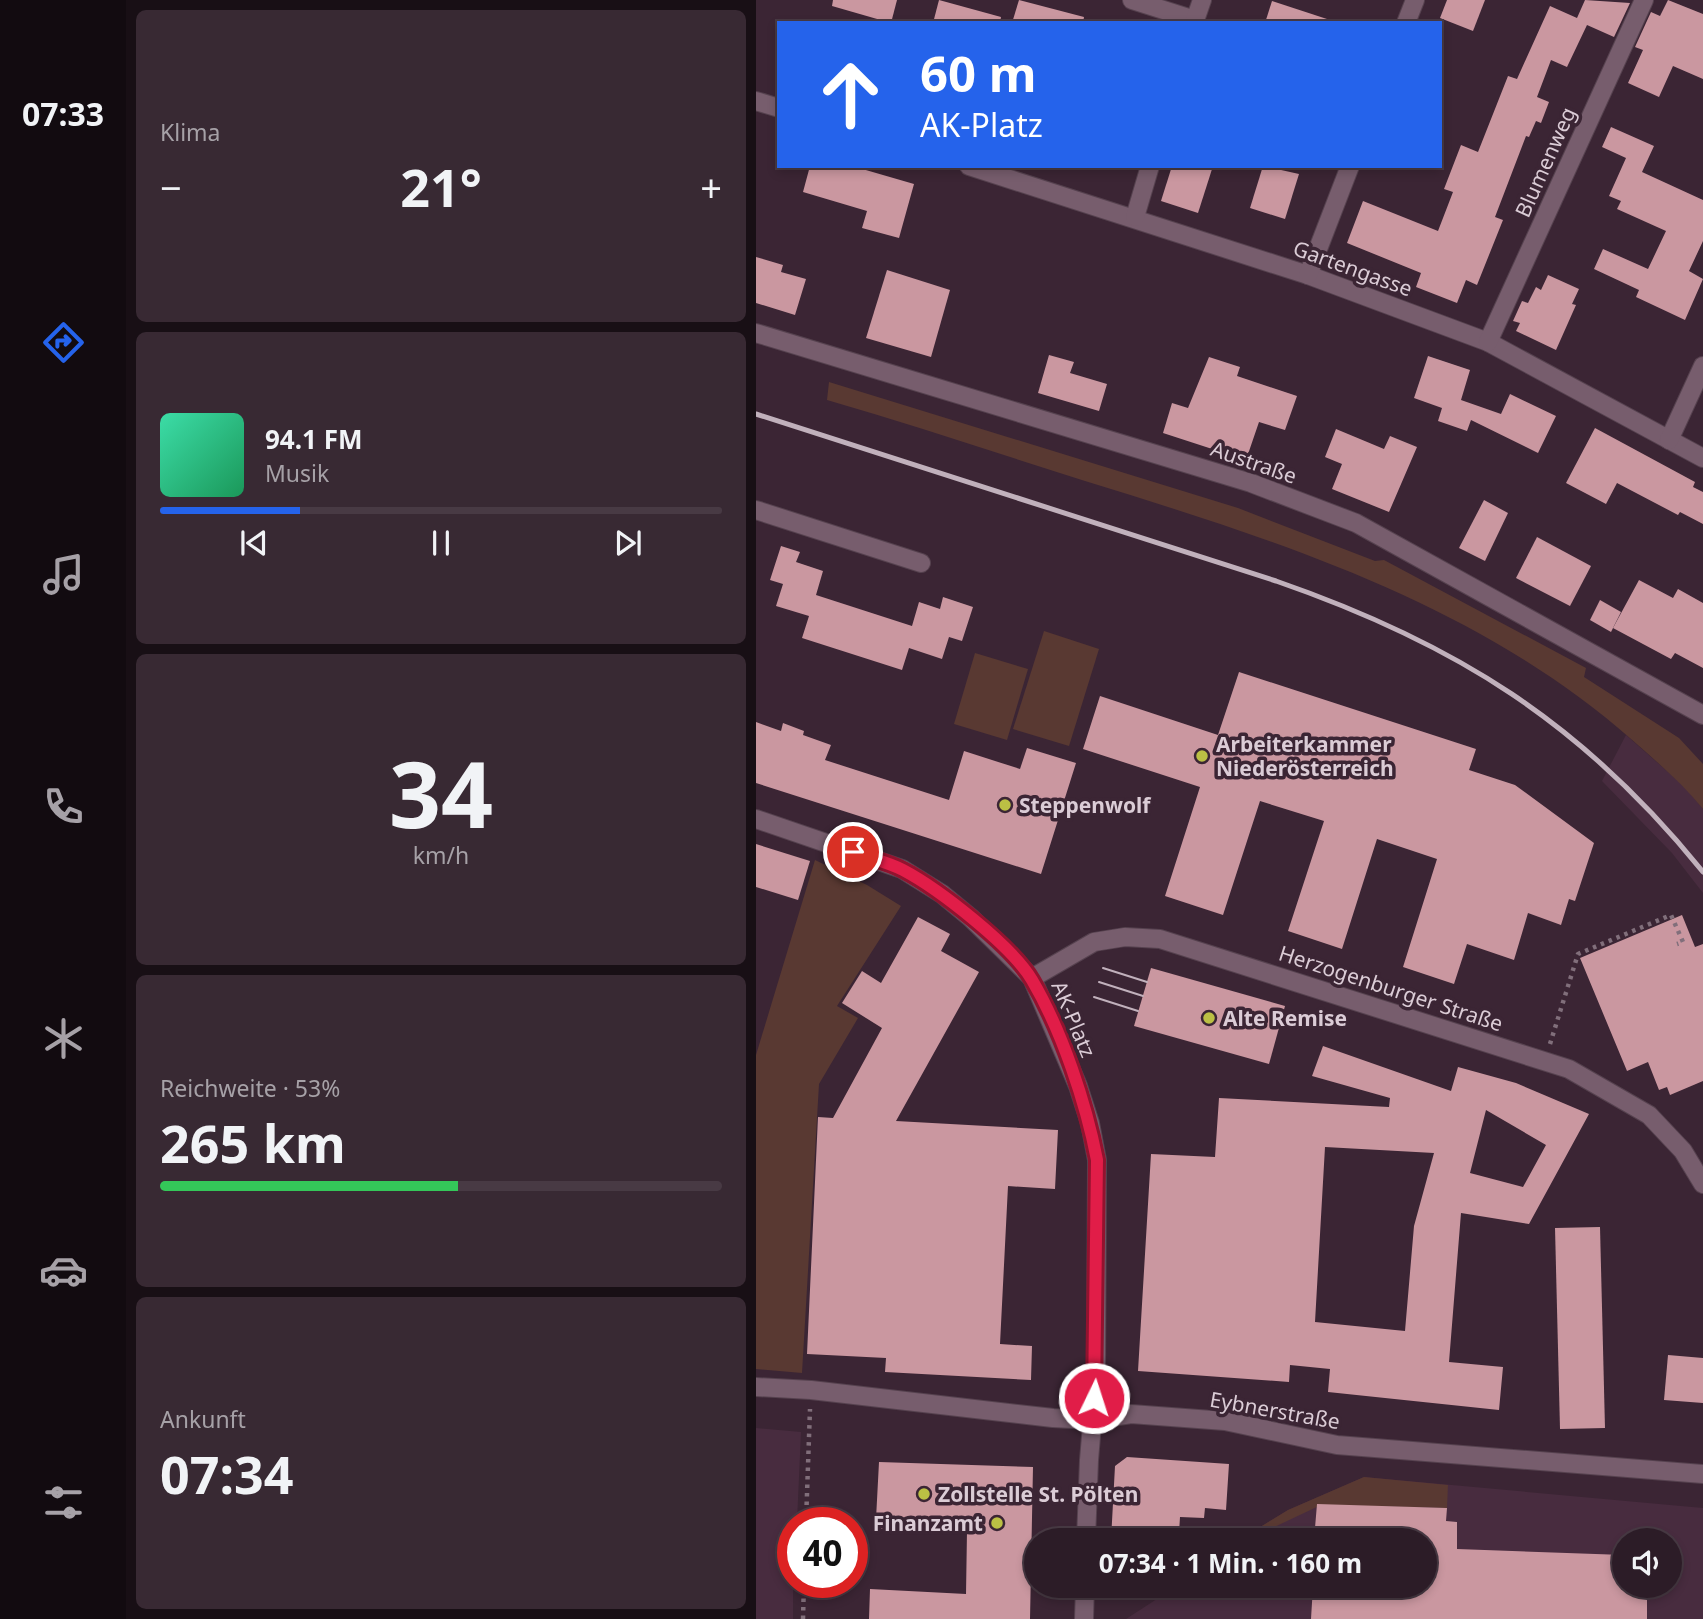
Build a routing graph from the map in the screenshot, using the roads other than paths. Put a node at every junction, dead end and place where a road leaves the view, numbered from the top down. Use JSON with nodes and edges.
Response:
{"nodes":[{"id":1,"x":1132,"y":0,"type":"edge"},
{"id":2,"x":1202,"y":0,"type":"edge"},
{"id":3,"x":1415,"y":0,"type":"edge"},
{"id":4,"x":1644,"y":0,"type":"edge"},
{"id":5,"x":1195,"y":21,"type":"edge"},
{"id":6,"x":1407,"y":21,"type":"edge"},
{"id":7,"x":756,"y":101,"type":"edge"},
{"id":8,"x":777,"y":107,"type":"edge"},
{"id":9,"x":976,"y":168,"type":"edge"},
{"id":10,"x":1149,"y":168,"type":"edge"},
{"id":11,"x":1349,"y":168,"type":"edge"},
{"id":12,"x":1135,"y":217,"type":"junction"},
{"id":13,"x":1308,"y":275,"type":"junction"},
{"id":14,"x":756,"y":333,"type":"edge"},
{"id":15,"x":1488,"y":342,"type":"junction"},
{"id":16,"x":1703,"y":366,"type":"edge"},
{"id":17,"x":1669,"y":440,"type":"junction"},
{"id":18,"x":1703,"y":458,"type":"edge"},
{"id":19,"x":756,"y":510,"type":"edge"},
{"id":20,"x":921,"y":563,"type":"dead end"},
{"id":21,"x":1703,"y":715,"type":"edge"},
{"id":22,"x":756,"y":819,"type":"edge"},
{"id":23,"x":1032,"y":978,"type":"junction"},
{"id":24,"x":1703,"y":1184,"type":"edge"},
{"id":25,"x":756,"y":1387,"type":"edge"},
{"id":26,"x":1092,"y":1420,"type":"junction"},
{"id":27,"x":1703,"y":1474,"type":"edge"},
{"id":28,"x":1087,"y":1528,"type":"edge"},
{"id":29,"x":1085,"y":1598,"type":"edge"},
{"id":30,"x":1084,"y":1619,"type":"edge"}],
"edges":[{"from":1,"to":5,"type":"street"},
{"from":2,"to":5,"type":"street"},
{"from":3,"to":6,"type":"street"},
{"from":4,"to":15,"type":"street","name":"Blumenweg"},
{"from":7,"to":8,"type":"street"},
{"from":9,"to":12,"type":"street","name":"Gartengasse"},
{"from":10,"to":12,"type":"street"},
{"from":11,"to":13,"type":"street"},
{"from":12,"to":13,"type":"street","name":"Gartengasse"},
{"from":13,"to":15,"type":"street","name":"Gartengasse"},
{"from":14,"to":21,"type":"street","name":"Austraße"},
{"from":15,"to":17,"type":"street","name":"Gartengasse"},
{"from":16,"to":17,"type":"street"},
{"from":17,"to":18,"type":"street","name":"Gartengasse"},
{"from":19,"to":20,"type":"street"},
{"from":22,"to":23,"type":"street","name":"AK-Platz"},
{"from":23,"to":24,"type":"street","name":"Herzogenburger Straße"},
{"from":23,"to":26,"type":"street","name":"AK-Platz"},
{"from":25,"to":26,"type":"street","name":"Eybnerstraße"},
{"from":26,"to":27,"type":"street","name":"Eybnerstraße"},
{"from":26,"to":28,"type":"street","name":"AK-Platz"},
{"from":29,"to":30,"type":"street"}]}
